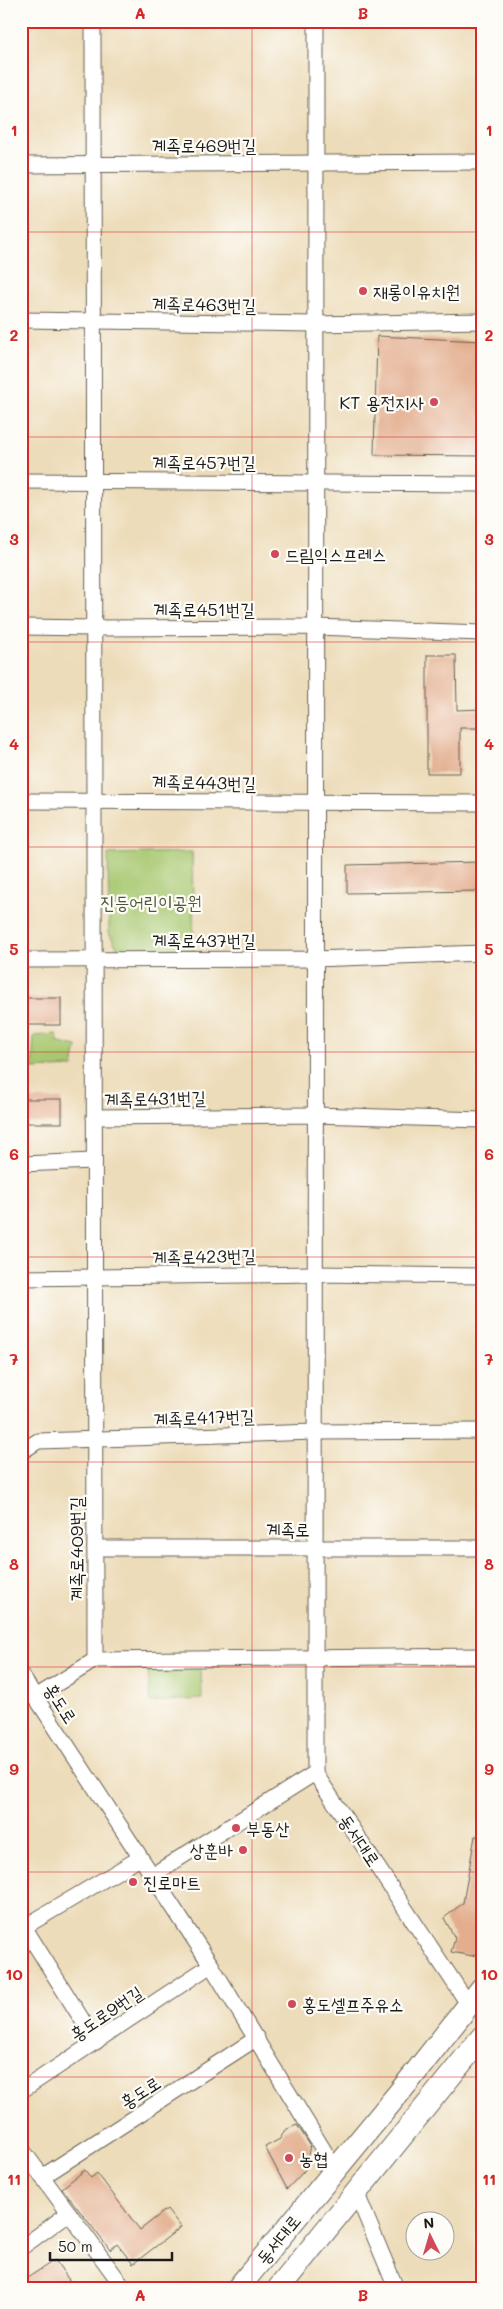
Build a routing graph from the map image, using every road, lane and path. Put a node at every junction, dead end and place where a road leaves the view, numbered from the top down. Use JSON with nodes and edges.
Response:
{"nodes":[{"id":1,"x":92,"y":21,"type":"edge"},
{"id":2,"x":316,"y":21,"type":"edge"},
{"id":3,"x":482,"y":162,"type":"edge"},
{"id":4,"x":315,"y":163,"type":"junction"},
{"id":5,"x":93,"y":164,"type":"junction"},
{"id":6,"x":21,"y":165,"type":"edge"},
{"id":7,"x":21,"y":320,"type":"edge"},
{"id":8,"x":482,"y":321,"type":"edge"},
{"id":9,"x":93,"y":322,"type":"junction"},
{"id":10,"x":315,"y":324,"type":"junction"},
{"id":11,"x":93,"y":480,"type":"junction"},
{"id":12,"x":21,"y":481,"type":"edge"},
{"id":13,"x":315,"y":481,"type":"junction"},
{"id":14,"x":482,"y":484,"type":"edge"},
{"id":15,"x":21,"y":627,"type":"edge"},
{"id":16,"x":315,"y":627,"type":"junction"},
{"id":17,"x":93,"y":628,"type":"junction"},
{"id":18,"x":482,"y":634,"type":"edge"},
{"id":19,"x":94,"y":800,"type":"junction"},
{"id":20,"x":21,"y":801,"type":"edge"},
{"id":21,"x":315,"y":802,"type":"junction"},
{"id":22,"x":482,"y":803,"type":"edge"},
{"id":23,"x":482,"y":953,"type":"edge"},
{"id":24,"x":314,"y":959,"type":"junction"},
{"id":25,"x":21,"y":960,"type":"edge"},
{"id":26,"x":94,"y":960,"type":"junction"},
{"id":27,"x":314,"y":1115,"type":"junction"},
{"id":28,"x":94,"y":1117,"type":"junction"},
{"id":29,"x":482,"y":1120,"type":"edge"},
{"id":30,"x":94,"y":1161,"type":"junction"},
{"id":31,"x":21,"y":1164,"type":"edge"},
{"id":32,"x":314,"y":1274,"type":"junction"},
{"id":33,"x":94,"y":1276,"type":"junction"},
{"id":34,"x":482,"y":1276,"type":"edge"},
{"id":35,"x":21,"y":1278,"type":"edge"},
{"id":36,"x":482,"y":1431,"type":"edge"},
{"id":37,"x":314,"y":1432,"type":"junction"},
{"id":38,"x":94,"y":1439,"type":"junction"},
{"id":39,"x":21,"y":1452,"type":"edge"},
{"id":40,"x":95,"y":1548,"type":"junction"},
{"id":41,"x":314,"y":1548,"type":"junction"},
{"id":42,"x":482,"y":1548,"type":"edge"},
{"id":43,"x":482,"y":1656,"type":"edge"},
{"id":44,"x":314,"y":1657,"type":"junction"},
{"id":45,"x":95,"y":1660,"type":"junction"},
{"id":46,"x":21,"y":1675,"type":"edge"},
{"id":47,"x":34,"y":1698,"type":"junction"},
{"id":48,"x":315,"y":1773,"type":"junction"},
{"id":49,"x":140,"y":1858,"type":"junction"},
{"id":50,"x":151,"y":1876,"type":"junction"},
{"id":51,"x":22,"y":1926,"type":"edge"},
{"id":52,"x":211,"y":1965,"type":"junction"},
{"id":53,"x":475,"y":1997,"type":"edge"},
{"id":54,"x":482,"y":2037,"type":"edge"},
{"id":55,"x":257,"y":2038,"type":"junction"},
{"id":56,"x":96,"y":2042,"type":"junction"},
{"id":57,"x":21,"y":2091,"type":"edge"},
{"id":58,"x":21,"y":2148,"type":"edge"},
{"id":59,"x":335,"y":2169,"type":"junction"},
{"id":60,"x":42,"y":2176,"type":"junction"},
{"id":61,"x":356,"y":2192,"type":"junction"},
{"id":62,"x":69,"y":2213,"type":"junction"},
{"id":63,"x":21,"y":2248,"type":"edge"},
{"id":64,"x":124,"y":2288,"type":"edge"},
{"id":65,"x":238,"y":2288,"type":"edge"},
{"id":66,"x":279,"y":2288,"type":"edge"},
{"id":67,"x":396,"y":2288,"type":"edge"}],
"edges":[{"from":1,"to":5,"type":"street"},
{"from":2,"to":4,"type":"street"},
{"from":3,"to":4,"type":"street","name":"계족로469번길"},
{"from":4,"to":5,"type":"street","name":"계족로469번길"},
{"from":4,"to":10,"type":"street"},
{"from":5,"to":6,"type":"street","name":"계족로469번길"},
{"from":5,"to":9,"type":"street"},
{"from":7,"to":9,"type":"street","name":"계족로463번길"},
{"from":8,"to":10,"type":"street","name":"계족로463번길"},
{"from":9,"to":10,"type":"street","name":"계족로463번길"},
{"from":9,"to":11,"type":"street"},
{"from":10,"to":13,"type":"street"},
{"from":11,"to":12,"type":"street","name":"계족로457번길"},
{"from":11,"to":13,"type":"street","name":"계족로457번길"},
{"from":11,"to":17,"type":"street"},
{"from":13,"to":14,"type":"street","name":"계족로457번길"},
{"from":13,"to":16,"type":"street"},
{"from":15,"to":17,"type":"street","name":"계족로451번길"},
{"from":16,"to":17,"type":"street","name":"계족로451번길"},
{"from":16,"to":18,"type":"street","name":"계족로451번길"},
{"from":16,"to":21,"type":"street"},
{"from":17,"to":19,"type":"street"},
{"from":19,"to":20,"type":"street","name":"계족로443번길"},
{"from":19,"to":21,"type":"street","name":"계족로443번길"},
{"from":19,"to":26,"type":"street"},
{"from":21,"to":22,"type":"street","name":"계족로443번길"},
{"from":21,"to":24,"type":"street"},
{"from":23,"to":24,"type":"street","name":"계족로437번길"},
{"from":24,"to":26,"type":"street","name":"계족로437번길"},
{"from":24,"to":27,"type":"street"},
{"from":25,"to":26,"type":"street","name":"계족로437번길"},
{"from":26,"to":28,"type":"street","name":"계족로431번길"},
{"from":27,"to":28,"type":"street","name":"계족로431번길"},
{"from":27,"to":29,"type":"street","name":"계족로431번길"},
{"from":27,"to":32,"type":"street"},
{"from":28,"to":30,"type":"street"},
{"from":30,"to":31,"type":"street"},
{"from":30,"to":33,"type":"street"},
{"from":32,"to":33,"type":"street","name":"계족로423번길"},
{"from":32,"to":34,"type":"street","name":"계족로423번길"},
{"from":32,"to":37,"type":"street"},
{"from":33,"to":35,"type":"street","name":"계족로423번길"},
{"from":33,"to":38,"type":"street"},
{"from":36,"to":37,"type":"street","name":"계족로417번길"},
{"from":37,"to":38,"type":"street","name":"계족로417번길"},
{"from":37,"to":41,"type":"street"},
{"from":38,"to":39,"type":"street","name":"계족로417번길"},
{"from":38,"to":40,"type":"street","name":"계족로409번길"},
{"from":40,"to":41,"type":"street","name":"계족로"},
{"from":40,"to":45,"type":"street","name":"계족로409번길"},
{"from":41,"to":42,"type":"street","name":"계족로"},
{"from":41,"to":44,"type":"street"},
{"from":43,"to":44,"type":"street"},
{"from":44,"to":45,"type":"street"},
{"from":44,"to":48,"type":"street"},
{"from":45,"to":47,"type":"street"},
{"from":46,"to":47,"type":"street","name":"홍도로"},
{"from":47,"to":49,"type":"street","name":"홍도로"},
{"from":48,"to":50,"type":"street"},
{"from":48,"to":53,"type":"street","name":"동서대로"},
{"from":49,"to":50,"type":"street","name":"홍도로"},
{"from":49,"to":51,"type":"street"},
{"from":50,"to":52,"type":"street","name":"홍도로"},
{"from":51,"to":56,"type":"street"},
{"from":52,"to":55,"type":"street","name":"홍도로"},
{"from":52,"to":56,"type":"street","name":"홍도로9번길"},
{"from":53,"to":59,"type":"main road","name":"동서대로"},
{"from":54,"to":61,"type":"main road","name":"동서대로"},
{"from":55,"to":59,"type":"street","name":"홍도로"},
{"from":55,"to":60,"type":"street","name":"홍도로"},
{"from":56,"to":57,"type":"street","name":"홍도로9번길"},
{"from":58,"to":60,"type":"street"},
{"from":59,"to":65,"type":"main road","name":"동서대로"},
{"from":60,"to":62,"type":"street"},
{"from":61,"to":66,"type":"main road","name":"동서대로"},
{"from":61,"to":67,"type":"street"},
{"from":62,"to":63,"type":"street"},
{"from":62,"to":64,"type":"street"}]}
